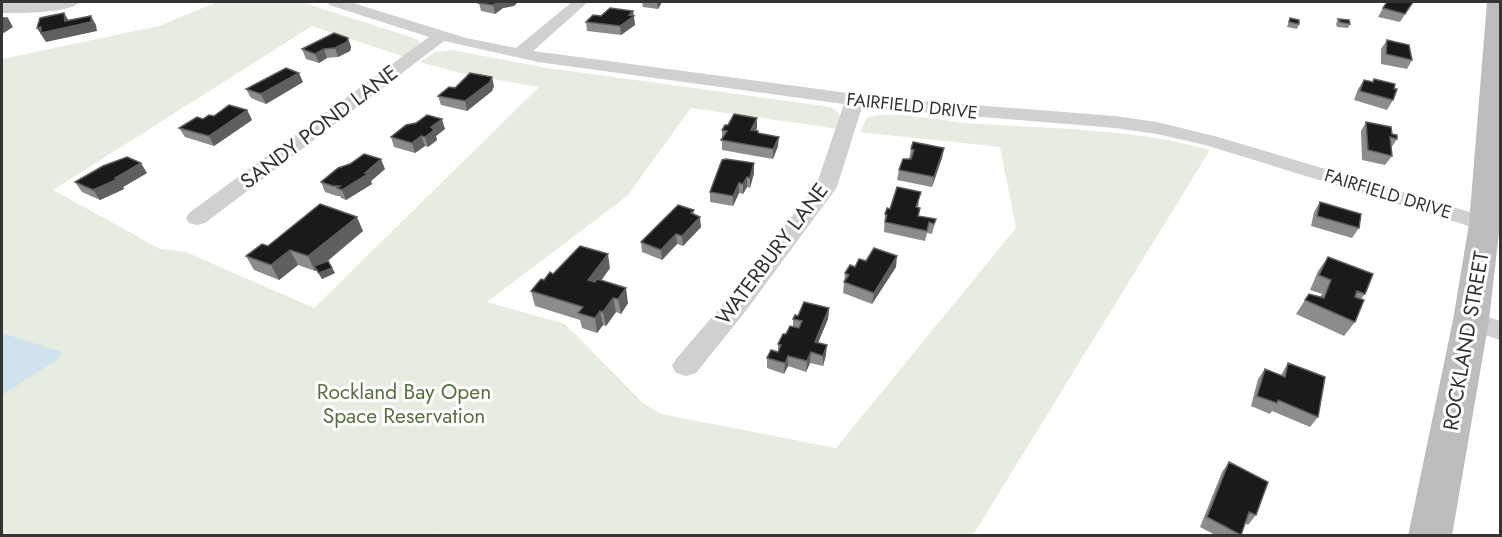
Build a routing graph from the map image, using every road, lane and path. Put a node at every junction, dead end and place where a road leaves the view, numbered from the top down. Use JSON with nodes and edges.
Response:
{"nodes":[{"id":1,"x":72,"y":2,"type":"edge"},
{"id":2,"x":335,"y":2,"type":"edge"},
{"id":3,"x":581,"y":2,"type":"edge"},
{"id":4,"x":1498,"y":2,"type":"edge"},
{"id":5,"x":2,"y":8,"type":"edge"},
{"id":6,"x":442,"y":35,"type":"junction"},
{"id":7,"x":1498,"y":45,"type":"edge"},
{"id":8,"x":519,"y":54,"type":"junction"},
{"id":9,"x":855,"y":100,"type":"junction"},
{"id":10,"x":197,"y":218,"type":"dead end"},
{"id":11,"x":1485,"y":224,"type":"junction"},
{"id":12,"x":1470,"y":320,"type":"junction"},
{"id":13,"x":1500,"y":331,"type":"edge"},
{"id":14,"x":686,"y":366,"type":"dead end"},
{"id":15,"x":1430,"y":536,"type":"edge"}],
"edges":[{"from":1,"to":5,"type":"street"},
{"from":2,"to":6,"type":"street","name":"FAIRFIELD DRIVE"},
{"from":3,"to":8,"type":"street"},
{"from":4,"to":7,"type":"street","name":"ROCKLAND STREET"},
{"from":6,"to":8,"type":"street","name":"FAIRFIELD DRIVE"},
{"from":6,"to":10,"type":"street","name":"SANDY POND LANE"},
{"from":7,"to":11,"type":"street","name":"ROCKLAND STREET"},
{"from":8,"to":9,"type":"street","name":"FAIRFIELD DRIVE"},
{"from":9,"to":11,"type":"street","name":"FAIRFIELD DRIVE"},
{"from":9,"to":14,"type":"street","name":"WATERBURY LANE"},
{"from":11,"to":12,"type":"street","name":"ROCKLAND STREET"},
{"from":12,"to":13,"type":"street"},
{"from":12,"to":15,"type":"street","name":"ROCKLAND STREET"}]}
